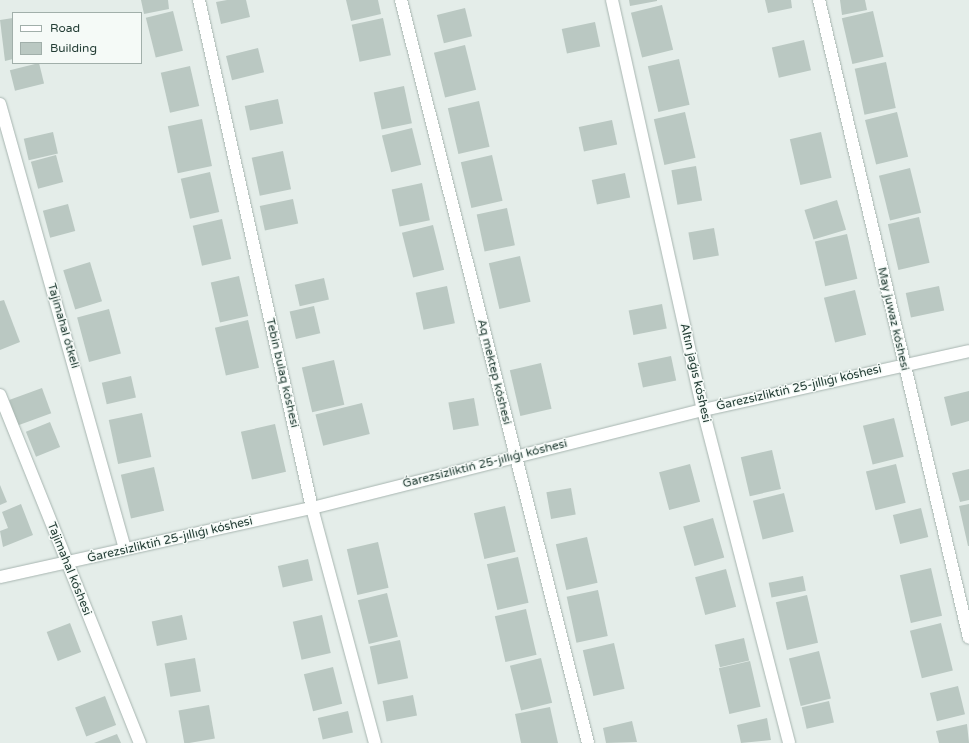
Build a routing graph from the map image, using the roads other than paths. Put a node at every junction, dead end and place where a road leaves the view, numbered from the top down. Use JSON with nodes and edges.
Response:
{"nodes":[{"id":1,"x":199,"y":0,"type":"edge"},
{"id":2,"x":401,"y":0,"type":"edge"},
{"id":3,"x":612,"y":0,"type":"edge"},
{"id":4,"x":819,"y":0,"type":"edge"},
{"id":5,"x":0,"y":104,"type":"edge"},
{"id":6,"x":969,"y":351,"type":"edge"},
{"id":7,"x":904,"y":364,"type":"junction"},
{"id":8,"x":0,"y":395,"type":"edge"},
{"id":9,"x":703,"y":410,"type":"junction"},
{"id":10,"x":515,"y":456,"type":"junction"},
{"id":11,"x":312,"y":508,"type":"junction"},
{"id":12,"x":125,"y":549,"type":"junction"},
{"id":13,"x":66,"y":564,"type":"junction"},
{"id":14,"x":0,"y":577,"type":"edge"},
{"id":15,"x":969,"y":638,"type":"edge"},
{"id":16,"x":140,"y":743,"type":"edge"},
{"id":17,"x":375,"y":743,"type":"edge"},
{"id":18,"x":588,"y":743,"type":"edge"},
{"id":19,"x":789,"y":743,"type":"edge"}],
"edges":[{"from":1,"to":11,"type":"street","name":"Tebin bulaq kóshesi"},
{"from":2,"to":10,"type":"street","name":"Aq mektep kóshesi"},
{"from":3,"to":9,"type":"street","name":"Altın jaǵıs kóshesi"},
{"from":4,"to":7,"type":"street","name":"May juwaz kóshesi"},
{"from":5,"to":12,"type":"street","name":"Tajimahal ótkeli"},
{"from":6,"to":7,"type":"street","name":"Ǵarezsizliktiń 25-jıllıǵı kóshesi"},
{"from":7,"to":9,"type":"street","name":"Ǵarezsizliktiń 25-jıllıǵı kóshesi"},
{"from":7,"to":15,"type":"street","name":"May juwaz kóshesi"},
{"from":8,"to":13,"type":"street","name":"Tajimahal kóshesi"},
{"from":9,"to":10,"type":"street","name":"Ǵarezsizliktiń 25-jıllıǵı kóshesi"},
{"from":9,"to":19,"type":"street","name":"Altın jaǵıs kóshesi"},
{"from":10,"to":11,"type":"street","name":"Ǵarezsizliktiń 25-jıllıǵı kóshesi"},
{"from":10,"to":18,"type":"street","name":"Aq mektep kóshesi"},
{"from":11,"to":12,"type":"street","name":"Ǵarezsizliktiń 25-jıllıǵı kóshesi"},
{"from":11,"to":17,"type":"street","name":"Tebin bulaq kóshesi"},
{"from":12,"to":13,"type":"street","name":"Ǵarezsizliktiń 25-jıllıǵı kóshesi"},
{"from":13,"to":14,"type":"street","name":"Ǵarezsizliktiń 25-jıllıǵı kóshesi"},
{"from":13,"to":16,"type":"street","name":"Tajimahal kóshesi"}]}
